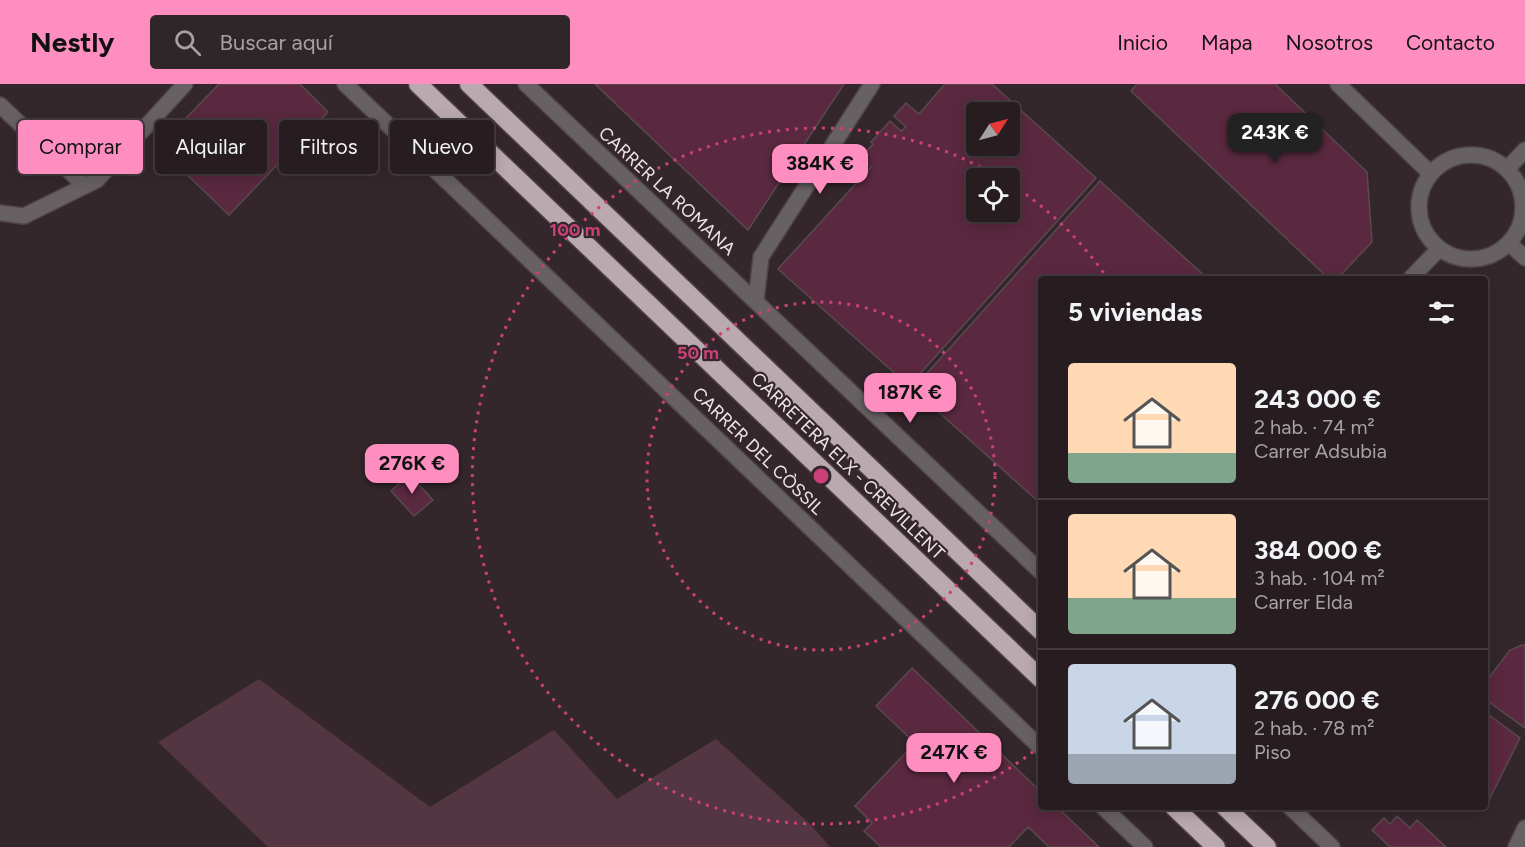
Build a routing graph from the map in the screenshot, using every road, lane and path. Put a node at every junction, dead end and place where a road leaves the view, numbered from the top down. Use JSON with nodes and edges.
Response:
{"nodes":[{"id":1,"x":185,"y":84,"type":"edge"},
{"id":2,"x":345,"y":84,"type":"edge"},
{"id":3,"x":418,"y":84,"type":"edge"},
{"id":4,"x":469,"y":84,"type":"edge"},
{"id":5,"x":526,"y":84,"type":"edge"},
{"id":6,"x":872,"y":84,"type":"edge"},
{"id":7,"x":1338,"y":84,"type":"edge"},
{"id":8,"x":0,"y":105,"type":"edge"},
{"id":9,"x":1525,"y":150,"type":"edge"},
{"id":10,"x":1507,"y":169,"type":"junction"},
{"id":11,"x":1430,"y":173,"type":"junction"},
{"id":12,"x":85,"y":186,"type":"junction"},
{"id":13,"x":0,"y":213,"type":"edge"},
{"id":14,"x":1510,"y":244,"type":"junction"},
{"id":15,"x":1439,"y":249,"type":"junction"},
{"id":16,"x":1525,"y":258,"type":"edge"},
{"id":17,"x":1413,"y":276,"type":"edge"},
{"id":18,"x":756,"y":301,"type":"junction"},
{"id":19,"x":1038,"y":569,"type":"edge"},
{"id":20,"x":1038,"y":628,"type":"edge"},
{"id":21,"x":1038,"y":677,"type":"edge"},
{"id":22,"x":1038,"y":745,"type":"edge"},
{"id":23,"x":1106,"y":810,"type":"edge"},
{"id":24,"x":1177,"y":810,"type":"edge"},
{"id":25,"x":1228,"y":810,"type":"edge"},
{"id":26,"x":1293,"y":810,"type":"edge"},
{"id":27,"x":1525,"y":828,"type":"edge"},
{"id":28,"x":1145,"y":847,"type":"edge"},
{"id":29,"x":1216,"y":847,"type":"edge"},
{"id":30,"x":1267,"y":847,"type":"edge"},
{"id":31,"x":1332,"y":847,"type":"edge"},
{"id":32,"x":1516,"y":847,"type":"edge"}],
"edges":[{"from":1,"to":12,"type":"street"},
{"from":2,"to":22,"type":"street","name":"CARRER DEL CÒSSIL"},
{"from":3,"to":21,"type":"highway","name":"CARRETERA ELX - CREVILLENT"},
{"from":4,"to":20,"type":"highway","name":"CARRETERA ELX - CREVILLENT"},
{"from":5,"to":18,"type":"street","name":"CARRER LA ROMANA"},
{"from":6,"to":18,"type":"street"},
{"from":7,"to":11,"type":"street"},
{"from":8,"to":12,"type":"street"},
{"from":9,"to":10,"type":"street"},
{"from":10,"to":11,"type":"street"},
{"from":10,"to":14,"type":"street"},
{"from":11,"to":15,"type":"street"},
{"from":12,"to":13,"type":"street"},
{"from":14,"to":15,"type":"street"},
{"from":14,"to":16,"type":"street"},
{"from":15,"to":17,"type":"street"},
{"from":18,"to":19,"type":"street","name":"CARRER LA ROMANA"},
{"from":23,"to":28,"type":"street"},
{"from":24,"to":29,"type":"highway"},
{"from":25,"to":30,"type":"highway"},
{"from":26,"to":31,"type":"street"},
{"from":27,"to":32,"type":"street"}]}
